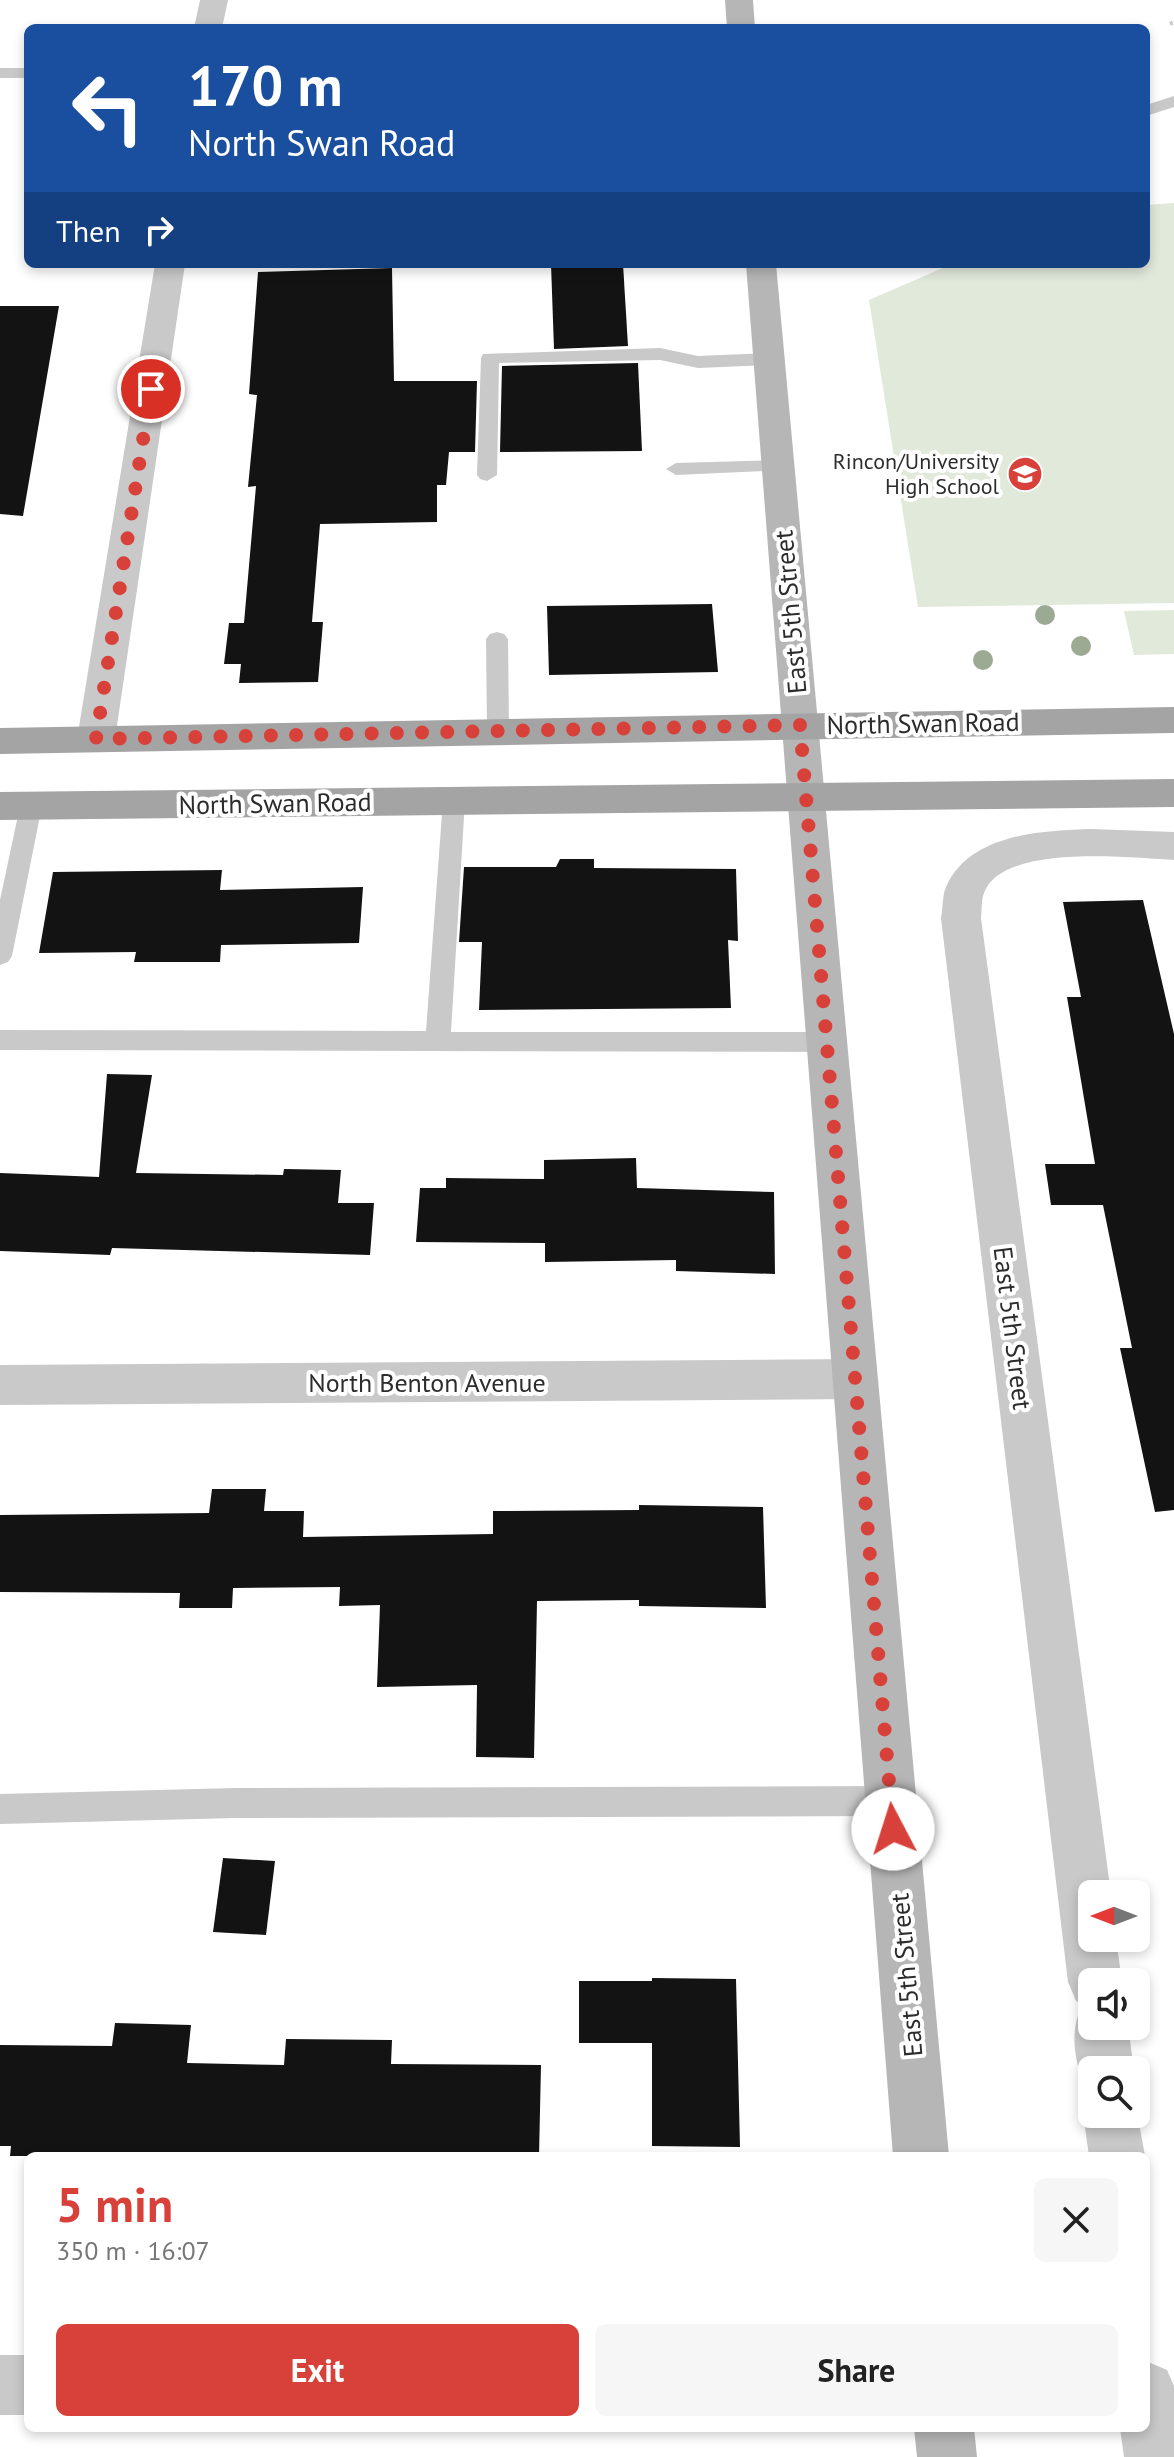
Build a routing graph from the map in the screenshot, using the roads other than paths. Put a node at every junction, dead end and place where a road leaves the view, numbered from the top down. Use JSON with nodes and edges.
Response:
{"nodes":[{"id":1,"x":214,"y":0,"type":"edge"},
{"id":2,"x":739,"y":0,"type":"edge"},
{"id":3,"x":209,"y":24,"type":"edge"},
{"id":4,"x":741,"y":24,"type":"edge"},
{"id":5,"x":0,"y":73,"type":"edge"},
{"id":6,"x":24,"y":73,"type":"edge"},
{"id":7,"x":1174,"y":101,"type":"edge"},
{"id":8,"x":1150,"y":110,"type":"edge"},
{"id":9,"x":169,"y":268,"type":"edge"},
{"id":10,"x":761,"y":268,"type":"edge"},
{"id":11,"x":769,"y":359,"type":"junction"},
{"id":12,"x":778,"y":466,"type":"junction"},
{"id":13,"x":676,"y":469,"type":"dead end"},
{"id":14,"x":487,"y":475,"type":"dead end"},
{"id":15,"x":497,"y":639,"type":"dead end"},
{"id":16,"x":1174,"y":720,"type":"edge"},
{"id":17,"x":800,"y":725,"type":"junction"},
{"id":18,"x":498,"y":731,"type":"junction"},
{"id":19,"x":96,"y":739,"type":"junction"},
{"id":20,"x":0,"y":741,"type":"edge"},
{"id":21,"x":1174,"y":793,"type":"edge"},
{"id":22,"x":806,"y":796,"type":"junction"},
{"id":23,"x":454,"y":800,"type":"junction"},
{"id":24,"x":15,"y":806,"type":"edge"},
{"id":25,"x":1174,"y":846,"type":"edge"},
{"id":26,"x":0,"y":956,"type":"edge"},
{"id":27,"x":0,"y":1040,"type":"edge"},
{"id":28,"x":438,"y":1041,"type":"junction"},
{"id":29,"x":827,"y":1042,"type":"junction"},
{"id":30,"x":855,"y":1379,"type":"junction"},
{"id":31,"x":0,"y":1385,"type":"edge"},
{"id":32,"x":891,"y":1801,"type":"junction"},
{"id":33,"x":0,"y":1809,"type":"edge"},
{"id":34,"x":1093,"y":1968,"type":"edge"},
{"id":35,"x":1113,"y":2128,"type":"edge"},
{"id":36,"x":921,"y":2152,"type":"edge"},
{"id":37,"x":1116,"y":2152,"type":"edge"},
{"id":38,"x":0,"y":2385,"type":"edge"},
{"id":39,"x":24,"y":2385,"type":"edge"},
{"id":40,"x":1150,"y":2424,"type":"edge"},
{"id":41,"x":944,"y":2432,"type":"edge"},
{"id":42,"x":947,"y":2457,"type":"edge"},
{"id":43,"x":1154,"y":2457,"type":"edge"}],
"edges":[{"from":1,"to":3,"type":"street"},
{"from":2,"to":4,"type":"street"},
{"from":5,"to":6,"type":"lane"},
{"from":7,"to":8,"type":"lane"},
{"from":9,"to":19,"type":"street"},
{"from":10,"to":11,"type":"street","name":"East 5th Street"},
{"from":11,"to":12,"type":"street","name":"East 5th Street"},
{"from":11,"to":14,"type":"lane"},
{"from":12,"to":13,"type":"lane"},
{"from":12,"to":17,"type":"street","name":"East 5th Street"},
{"from":15,"to":18,"type":"lane"},
{"from":16,"to":17,"type":"main road","name":"North Swan Road"},
{"from":17,"to":18,"type":"main road","name":"North Swan Road"},
{"from":17,"to":22,"type":"street","name":"East 5th Street"},
{"from":18,"to":19,"type":"main road","name":"North Swan Road"},
{"from":19,"to":20,"type":"main road","name":"North Swan Road"},
{"from":21,"to":22,"type":"main road","name":"North Swan Road"},
{"from":22,"to":23,"type":"main road","name":"North Swan Road"},
{"from":22,"to":29,"type":"street","name":"East 5th Street"},
{"from":23,"to":24,"type":"main road","name":"North Swan Road"},
{"from":23,"to":28,"type":"lane"},
{"from":24,"to":26,"type":"lane"},
{"from":25,"to":34,"type":"street","name":"East 5th Street"},
{"from":27,"to":28,"type":"lane"},
{"from":28,"to":29,"type":"lane"},
{"from":29,"to":30,"type":"street","name":"East 5th Street"},
{"from":30,"to":31,"type":"street","name":"North Benton Avenue"},
{"from":30,"to":32,"type":"street","name":"East 5th Street"},
{"from":32,"to":33,"type":"lane"},
{"from":32,"to":36,"type":"street","name":"East 5th Street"},
{"from":35,"to":37,"type":"street"},
{"from":38,"to":39,"type":"street"},
{"from":40,"to":43,"type":"street"},
{"from":41,"to":42,"type":"street"}]}
